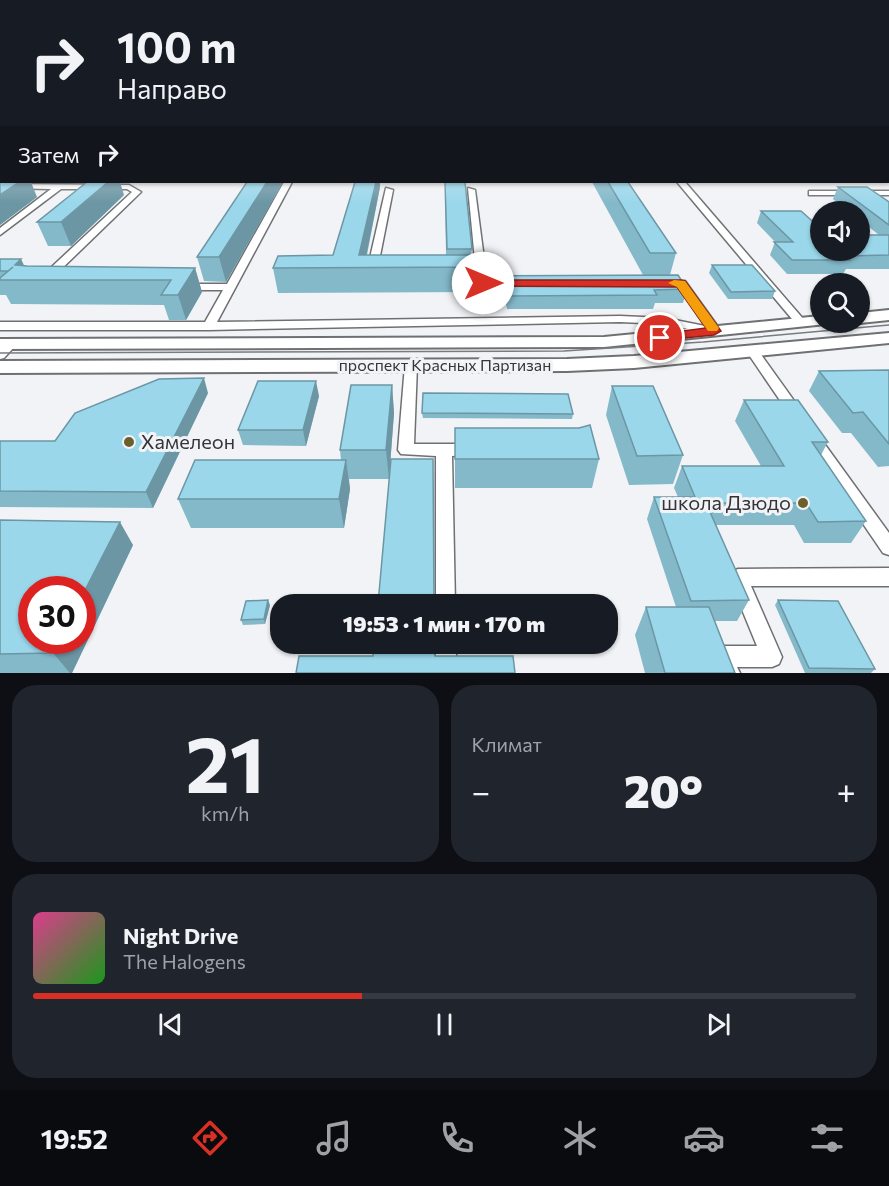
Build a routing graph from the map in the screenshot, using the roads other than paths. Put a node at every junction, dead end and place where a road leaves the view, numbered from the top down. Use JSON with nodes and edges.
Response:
{"nodes":[{"id":1,"x":287,"y":183,"type":"edge"},
{"id":2,"x":682,"y":183,"type":"edge"},
{"id":3,"x":0,"y":186,"type":"edge"},
{"id":4,"x":58,"y":187,"type":"junction"},
{"id":5,"x":388,"y":190,"type":"dead end"},
{"id":6,"x":471,"y":190,"type":"dead end"},
{"id":7,"x":812,"y":193,"type":"dead end"},
{"id":8,"x":889,"y":193,"type":"edge"},
{"id":9,"x":0,"y":232,"type":"edge"},
{"id":10,"x":383,"y":274,"type":"edge"},
{"id":11,"x":448,"y":274,"type":"edge"},
{"id":12,"x":44,"y":280,"type":"edge"},
{"id":13,"x":659,"y":283,"type":"edge"},
{"id":14,"x":178,"y":287,"type":"edge"},
{"id":15,"x":230,"y":287,"type":"junction"},
{"id":16,"x":889,"y":315,"type":"edge"},
{"id":17,"x":870,"y":317,"type":"edge"},
{"id":18,"x":810,"y":322,"type":"edge"},
{"id":19,"x":801,"y":323,"type":"junction"},
{"id":20,"x":0,"y":326,"type":"edge"},
{"id":21,"x":208,"y":326,"type":"junction"},
{"id":22,"x":714,"y":331,"type":"junction"},
{"id":23,"x":889,"y":338,"type":"edge"},
{"id":24,"x":4,"y":348,"type":"edge"},
{"id":25,"x":753,"y":352,"type":"junction"},
{"id":26,"x":411,"y":365,"type":"junction"},
{"id":27,"x":0,"y":367,"type":"edge"},
{"id":28,"x":444,"y":450,"type":"junction"},
{"id":29,"x":480,"y":450,"type":"edge"},
{"id":30,"x":889,"y":547,"type":"edge"},
{"id":31,"x":889,"y":577,"type":"edge"},
{"id":32,"x":446,"y":594,"type":"edge"},
{"id":33,"x":729,"y":673,"type":"edge"}],
"edges":[{"from":1,"to":15,"type":"street"},
{"from":2,"to":19,"type":"street"},
{"from":3,"to":4,"type":"street"},
{"from":4,"to":9,"type":"street"},
{"from":4,"to":12,"type":"street"},
{"from":5,"to":10,"type":"street"},
{"from":6,"to":11,"type":"street"},
{"from":7,"to":8,"type":"street"},
{"from":13,"to":22,"type":"street"},
{"from":14,"to":15,"type":"street"},
{"from":15,"to":21,"type":"street"},
{"from":16,"to":17,"type":"main road"},
{"from":18,"to":19,"type":"main road","name":"проспект Красных Партизан"},
{"from":19,"to":22,"type":"main road","name":"проспект Красных Партизан"},
{"from":20,"to":21,"type":"street"},
{"from":21,"to":22,"type":"street"},
{"from":22,"to":24,"type":"main road","name":"проспект Красных Партизан"},
{"from":23,"to":25,"type":"main road","name":"проспект Красных Партизан"},
{"from":25,"to":26,"type":"main road","name":"проспект Красных Партизан"},
{"from":25,"to":30,"type":"street"},
{"from":26,"to":27,"type":"main road","name":"проспект Красных Партизан"},
{"from":26,"to":28,"type":"street"},
{"from":28,"to":29,"type":"street"},
{"from":28,"to":32,"type":"street"},
{"from":31,"to":33,"type":"street"}]}
